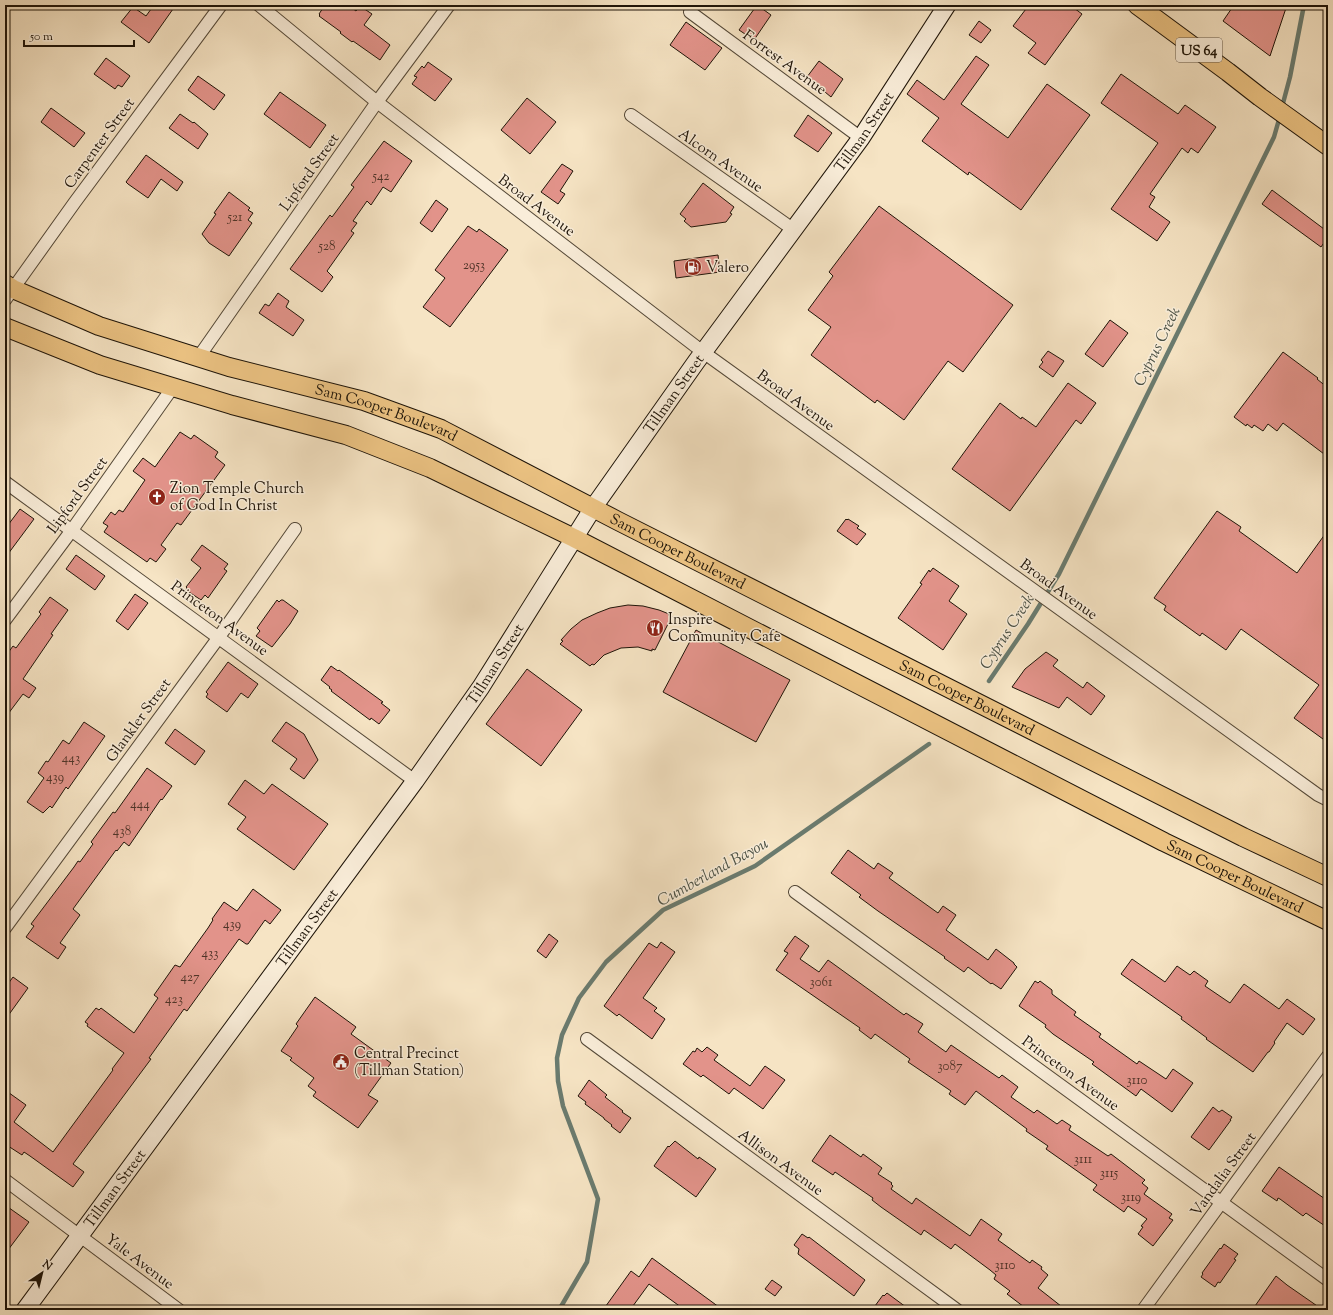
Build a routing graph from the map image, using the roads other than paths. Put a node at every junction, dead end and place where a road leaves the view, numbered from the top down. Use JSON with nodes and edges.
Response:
{"nodes":[{"id":1,"x":221,"y":5,"type":"edge"},
{"id":2,"x":260,"y":5,"type":"edge"},
{"id":3,"x":448,"y":5,"type":"edge"},
{"id":4,"x":947,"y":5,"type":"edge"},
{"id":5,"x":1137,"y":5,"type":"edge"},
{"id":6,"x":690,"y":12,"type":"dead end"},
{"id":7,"x":377,"y":102,"type":"junction"},
{"id":8,"x":630,"y":115,"type":"dead end"},
{"id":9,"x":861,"y":138,"type":"junction"},
{"id":10,"x":1328,"y":146,"type":"edge"},
{"id":11,"x":794,"y":230,"type":"junction"},
{"id":12,"x":8,"y":291,"type":"edge"},
{"id":13,"x":5,"y":327,"type":"edge"},
{"id":14,"x":703,"y":352,"type":"junction"},
{"id":15,"x":198,"y":358,"type":"junction"},
{"id":16,"x":173,"y":387,"type":"junction"},
{"id":17,"x":5,"y":482,"type":"edge"},
{"id":18,"x":593,"y":508,"type":"junction"},
{"id":19,"x":72,"y":530,"type":"junction"},
{"id":20,"x":295,"y":530,"type":"dead end"},
{"id":21,"x":574,"y":538,"type":"junction"},
{"id":22,"x":5,"y":620,"type":"edge"},
{"id":23,"x":219,"y":637,"type":"junction"},
{"id":24,"x":415,"y":781,"type":"junction"},
{"id":25,"x":1328,"y":800,"type":"edge"},
{"id":26,"x":1328,"y":877,"type":"edge"},
{"id":27,"x":796,"y":892,"type":"dead end"},
{"id":28,"x":1328,"y":921,"type":"edge"},
{"id":29,"x":5,"y":928,"type":"edge"},
{"id":30,"x":587,"y":1039,"type":"dead end"},
{"id":31,"x":1328,"y":1056,"type":"edge"},
{"id":32,"x":5,"y":1180,"type":"edge"},
{"id":33,"x":1222,"y":1202,"type":"junction"},
{"id":34,"x":80,"y":1236,"type":"junction"},
{"id":35,"x":1328,"y":1280,"type":"edge"},
{"id":36,"x":25,"y":1310,"type":"edge"},
{"id":37,"x":179,"y":1310,"type":"edge"},
{"id":38,"x":957,"y":1310,"type":"edge"},
{"id":39,"x":1143,"y":1310,"type":"edge"}],
"edges":[{"from":1,"to":12,"type":"street","name":"Carpenter Street"},
{"from":2,"to":7,"type":"street","name":"Broad Avenue"},
{"from":3,"to":7,"type":"street","name":"Lipford Street"},
{"from":4,"to":9,"type":"main road","name":"Tillman Street"},
{"from":5,"to":10,"type":"main road","number":"US 64"},
{"from":6,"to":9,"type":"street","name":"Forrest Avenue"},
{"from":7,"to":14,"type":"street","name":"Broad Avenue"},
{"from":7,"to":15,"type":"street","name":"Lipford Street"},
{"from":8,"to":11,"type":"street","name":"Alcorn Avenue"},
{"from":9,"to":11,"type":"main road","name":"Tillman Street"},
{"from":11,"to":14,"type":"main road","name":"Tillman Street"},
{"from":12,"to":15,"type":"main road","name":"Sam Cooper Boulevard"},
{"from":13,"to":16,"type":"main road","name":"Sam Cooper Boulevard"},
{"from":14,"to":18,"type":"main road","name":"Tillman Street"},
{"from":14,"to":25,"type":"street","name":"Broad Avenue"},
{"from":15,"to":18,"type":"main road","name":"Sam Cooper Boulevard"},
{"from":16,"to":19,"type":"street","name":"Lipford Street"},
{"from":16,"to":21,"type":"main road","name":"Sam Cooper Boulevard"},
{"from":17,"to":19,"type":"street","name":"Princeton Avenue"},
{"from":18,"to":21,"type":"main road","name":"Tillman Street"},
{"from":18,"to":26,"type":"main road","name":"Sam Cooper Boulevard"},
{"from":19,"to":22,"type":"street","name":"Lipford Street"},
{"from":19,"to":23,"type":"street","name":"Princeton Avenue"},
{"from":20,"to":23,"type":"street","name":"Glankler Street"},
{"from":21,"to":24,"type":"main road","name":"Tillman Street"},
{"from":21,"to":28,"type":"main road","name":"Sam Cooper Boulevard"},
{"from":23,"to":24,"type":"street","name":"Princeton Avenue"},
{"from":23,"to":29,"type":"street","name":"Glankler Street"},
{"from":24,"to":34,"type":"main road","name":"Tillman Street"},
{"from":27,"to":33,"type":"street","name":"Princeton Avenue"},
{"from":30,"to":38,"type":"street","name":"Allison Avenue"},
{"from":31,"to":33,"type":"street","name":"Vandalia Street"},
{"from":32,"to":34,"type":"street","name":"Yale Avenue"},
{"from":33,"to":35,"type":"street","name":"Princeton Avenue"},
{"from":33,"to":39,"type":"street","name":"Vandalia Street"},
{"from":34,"to":36,"type":"main road","name":"Tillman Street"},
{"from":34,"to":37,"type":"street","name":"Yale Avenue"}]}
